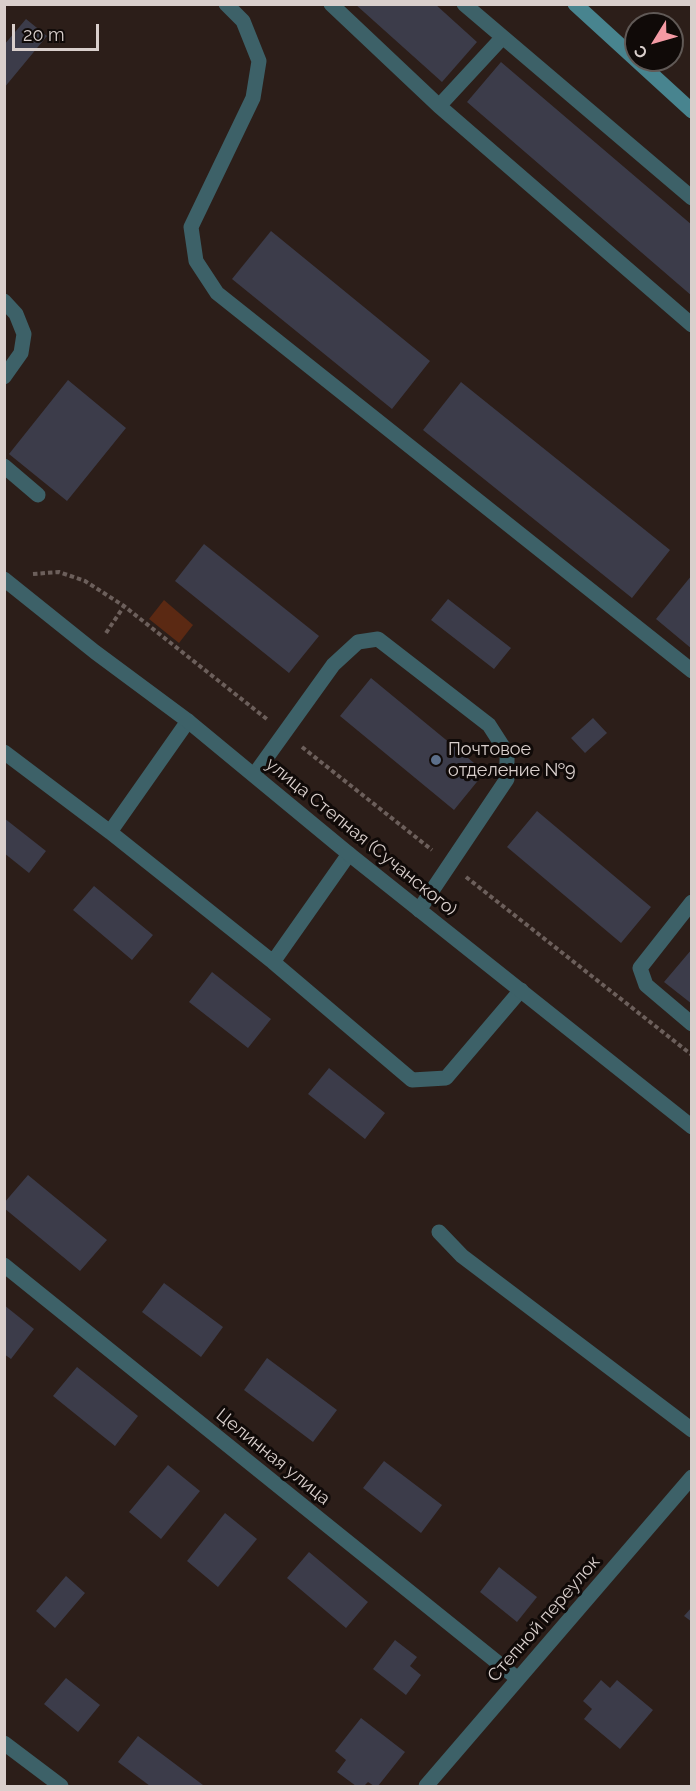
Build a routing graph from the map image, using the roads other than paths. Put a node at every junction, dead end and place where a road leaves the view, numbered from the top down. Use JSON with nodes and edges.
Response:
{"nodes":[{"id":1,"x":226,"y":4,"type":"edge"},
{"id":2,"x":330,"y":4,"type":"edge"},
{"id":3,"x":465,"y":4,"type":"edge"},
{"id":4,"x":581,"y":6,"type":"edge"},
{"id":5,"x":502,"y":38,"type":"junction"},
{"id":6,"x":439,"y":106,"type":"junction"},
{"id":7,"x":692,"y":111,"type":"edge"},
{"id":8,"x":692,"y":198,"type":"edge"},
{"id":9,"x":4,"y":301,"type":"edge"},
{"id":10,"x":692,"y":325,"type":"edge"},
{"id":11,"x":4,"y":376,"type":"edge"},
{"id":12,"x":4,"y":466,"type":"edge"},
{"id":13,"x":38,"y":495,"type":"dead end"},
{"id":14,"x":4,"y":579,"type":"edge"},
{"id":15,"x":692,"y":671,"type":"edge"},
{"id":16,"x":188,"y":721,"type":"junction"},
{"id":17,"x":4,"y":752,"type":"edge"},
{"id":18,"x":254,"y":775,"type":"junction"},
{"id":19,"x":110,"y":832,"type":"junction"},
{"id":20,"x":349,"y":854,"type":"junction"},
{"id":21,"x":692,"y":902,"type":"edge"},
{"id":22,"x":419,"y":910,"type":"junction"},
{"id":23,"x":273,"y":962,"type":"junction"},
{"id":24,"x":521,"y":990,"type":"junction"},
{"id":25,"x":692,"y":1024,"type":"edge"},
{"id":26,"x":692,"y":1127,"type":"edge"},
{"id":27,"x":439,"y":1232,"type":"dead end"},
{"id":28,"x":4,"y":1265,"type":"edge"},
{"id":29,"x":692,"y":1430,"type":"edge"},
{"id":30,"x":692,"y":1477,"type":"edge"},
{"id":31,"x":518,"y":1679,"type":"junction"},
{"id":32,"x":4,"y":1743,"type":"edge"},
{"id":33,"x":61,"y":1786,"type":"edge"},
{"id":34,"x":426,"y":1786,"type":"edge"}],
"edges":[{"from":1,"to":15,"type":"street"},
{"from":2,"to":6,"type":"street"},
{"from":3,"to":5,"type":"street"},
{"from":4,"to":7,"type":"main road"},
{"from":5,"to":6,"type":"street"},
{"from":5,"to":8,"type":"street"},
{"from":6,"to":10,"type":"street"},
{"from":9,"to":11,"type":"street"},
{"from":12,"to":13,"type":"street"},
{"from":14,"to":16,"type":"street","name":"улица Степная (Сучанского)"},
{"from":16,"to":18,"type":"street","name":"улица Степная (Сучанского)"},
{"from":16,"to":19,"type":"street"},
{"from":17,"to":19,"type":"street"},
{"from":18,"to":20,"type":"street","name":"улица Степная (Сучанского)"},
{"from":18,"to":22,"type":"street"},
{"from":19,"to":23,"type":"street"},
{"from":20,"to":22,"type":"street","name":"улица Степная (Сучанского)"},
{"from":20,"to":23,"type":"street"},
{"from":21,"to":25,"type":"street"},
{"from":22,"to":24,"type":"street","name":"улица Степная (Сучанского)"},
{"from":23,"to":24,"type":"street"},
{"from":24,"to":26,"type":"street","name":"улица Степная (Сучанского)"},
{"from":27,"to":29,"type":"street"},
{"from":28,"to":31,"type":"street","name":"Целинная улица"},
{"from":30,"to":31,"type":"street","name":"Степной переулок"},
{"from":31,"to":34,"type":"street","name":"Степной переулок"},
{"from":32,"to":33,"type":"street"}]}
